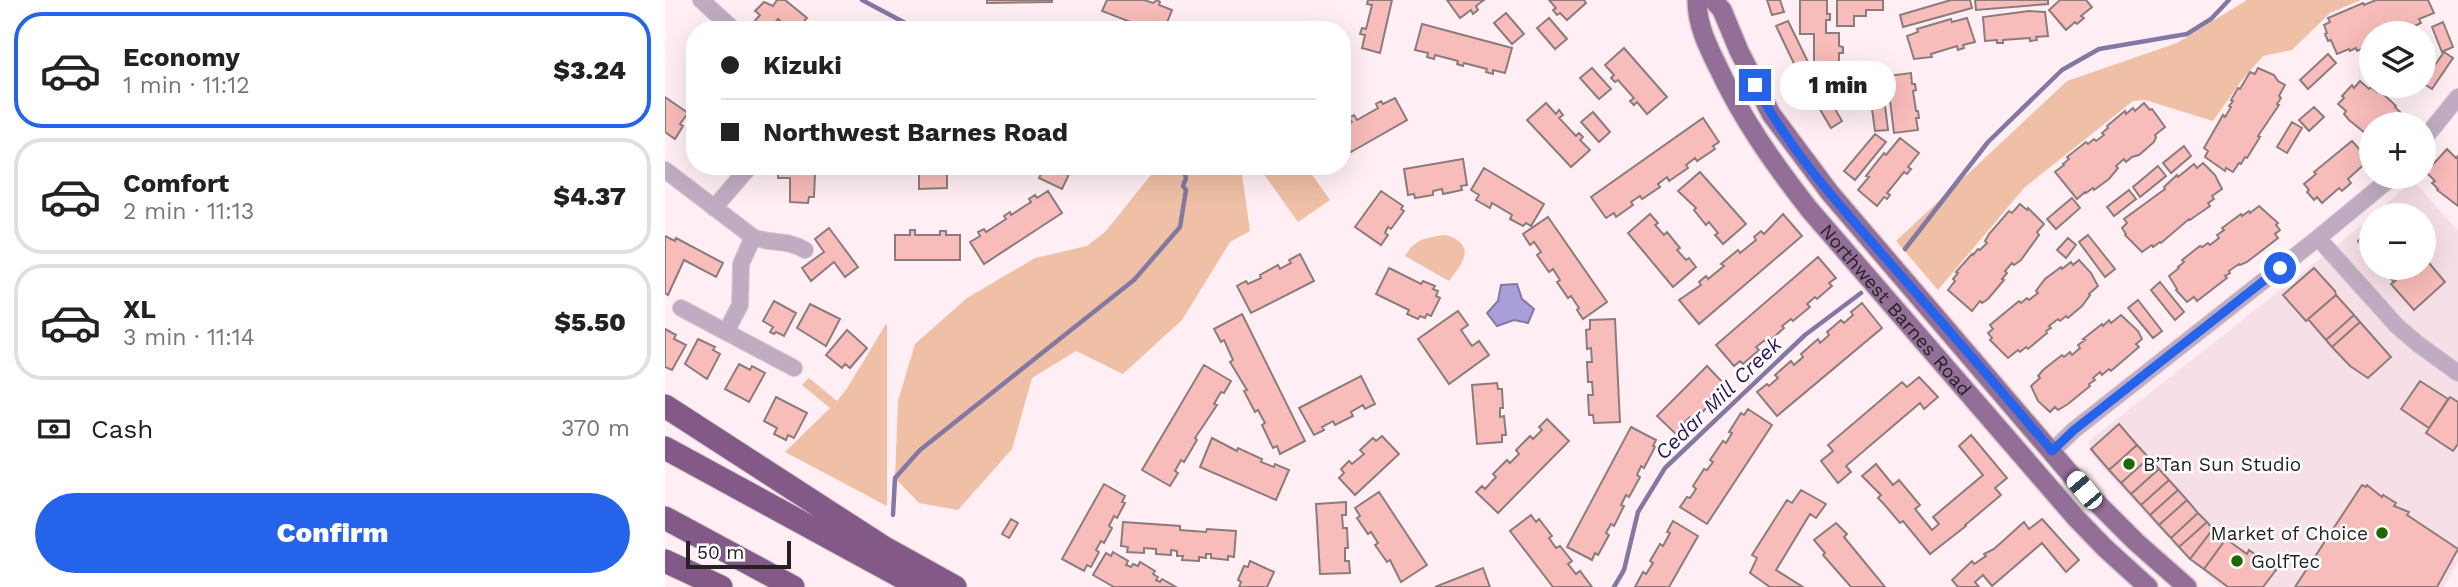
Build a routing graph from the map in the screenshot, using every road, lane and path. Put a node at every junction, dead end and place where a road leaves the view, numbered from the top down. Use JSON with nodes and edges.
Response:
{"nodes":[{"id":1,"x":701,"y":0,"type":"edge"},
{"id":2,"x":1697,"y":0,"type":"edge"},
{"id":3,"x":1713,"y":0,"type":"edge"},
{"id":4,"x":724,"y":21,"type":"edge"},
{"id":5,"x":2458,"y":97,"type":"edge"},
{"id":6,"x":2436,"y":124,"type":"edge"},
{"id":7,"x":665,"y":170,"type":"edge"},
{"id":8,"x":742,"y":175,"type":"edge"},
{"id":9,"x":2377,"y":189,"type":"edge"},
{"id":10,"x":713,"y":208,"type":"junction"},
{"id":11,"x":753,"y":237,"type":"junction"},
{"id":12,"x":2318,"y":238,"type":"junction"},
{"id":13,"x":805,"y":250,"type":"dead end"},
{"id":14,"x":681,"y":308,"type":"dead end"},
{"id":15,"x":726,"y":332,"type":"junction"},
{"id":16,"x":794,"y":368,"type":"dead end"},
{"id":17,"x":2458,"y":373,"type":"edge"},
{"id":18,"x":665,"y":406,"type":"edge"},
{"id":19,"x":665,"y":448,"type":"edge"},
{"id":20,"x":2052,"y":451,"type":"junction"},
{"id":21,"x":665,"y":518,"type":"edge"},
{"id":22,"x":665,"y":561,"type":"edge"},
{"id":23,"x":721,"y":587,"type":"edge"},
{"id":24,"x":793,"y":587,"type":"edge"},
{"id":25,"x":921,"y":587,"type":"edge"},
{"id":26,"x":955,"y":587,"type":"edge"},
{"id":27,"x":2147,"y":587,"type":"edge"},
{"id":28,"x":2187,"y":587,"type":"edge"}],
"edges":[{"from":1,"to":4,"type":"street"},
{"from":2,"to":27,"type":"main road","name":"Northwest Barnes Road"},
{"from":3,"to":20,"type":"main road","name":"Northwest Barnes Road"},
{"from":5,"to":6,"type":"street"},
{"from":7,"to":10,"type":"street"},
{"from":8,"to":10,"type":"street"},
{"from":9,"to":12,"type":"street"},
{"from":10,"to":11,"type":"street"},
{"from":11,"to":13,"type":"street"},
{"from":11,"to":15,"type":"street"},
{"from":12,"to":17,"type":"street"},
{"from":12,"to":20,"type":"street"},
{"from":14,"to":15,"type":"street"},
{"from":15,"to":16,"type":"street"},
{"from":18,"to":26,"type":"highway"},
{"from":19,"to":25,"type":"highway"},
{"from":20,"to":28,"type":"main road","name":"Northwest Barnes Road"},
{"from":21,"to":24,"type":"highway"},
{"from":22,"to":23,"type":"highway"}]}
